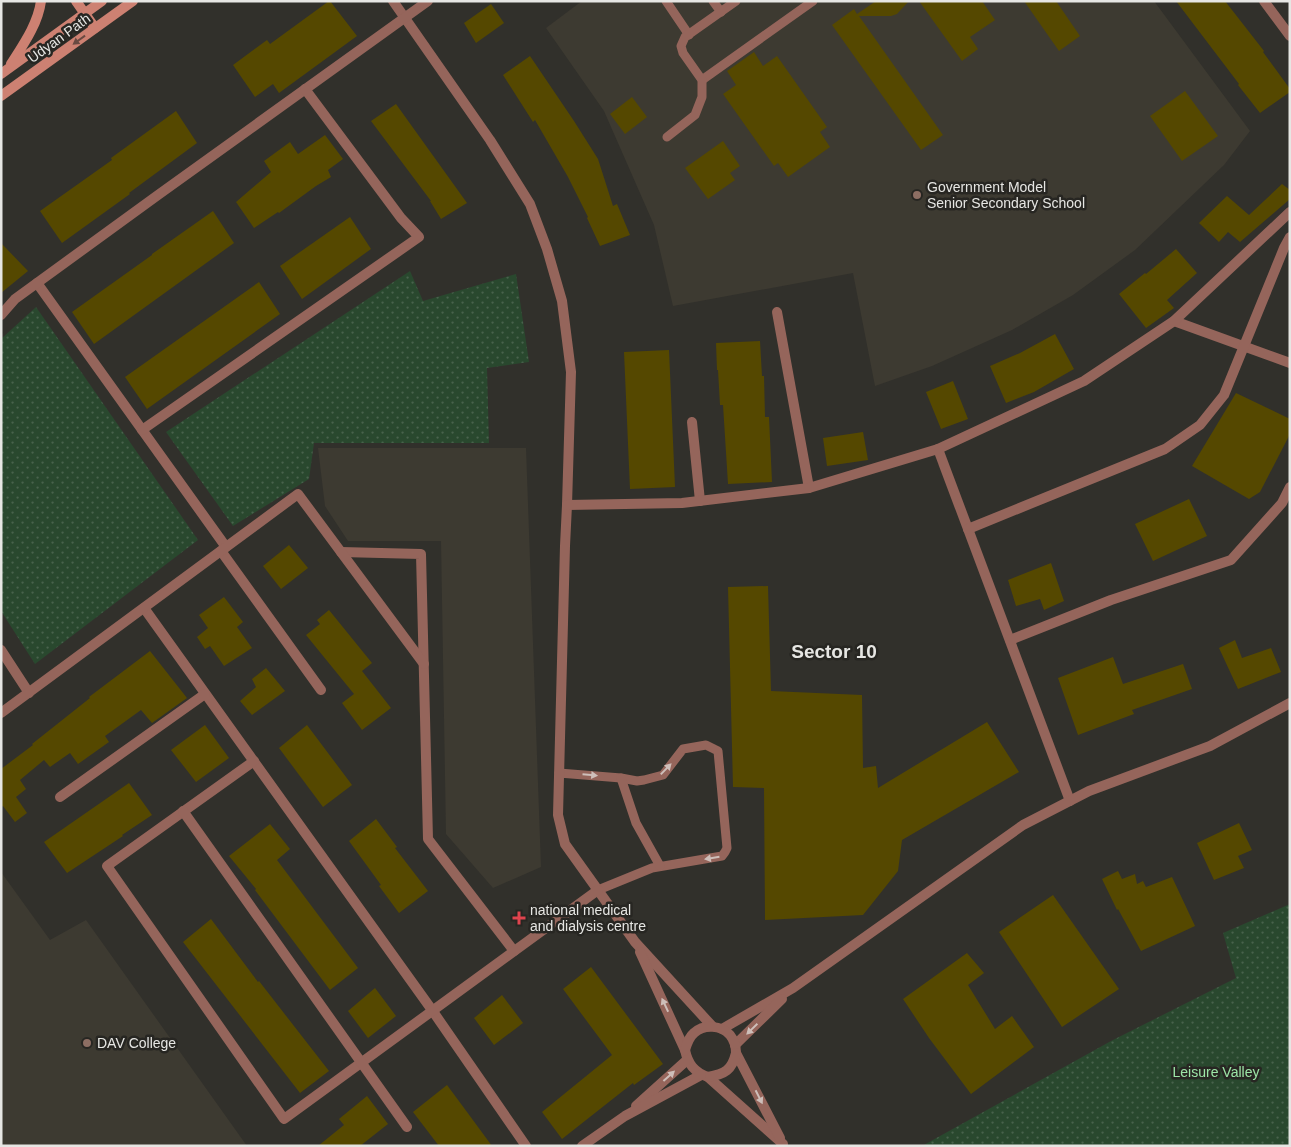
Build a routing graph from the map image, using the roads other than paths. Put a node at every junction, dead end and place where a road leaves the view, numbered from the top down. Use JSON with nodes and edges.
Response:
{"nodes":[{"id":1,"x":41,"y":1,"type":"edge"},
{"id":2,"x":76,"y":1,"type":"edge"},
{"id":3,"x":102,"y":1,"type":"edge"},
{"id":4,"x":133,"y":1,"type":"edge"},
{"id":5,"x":393,"y":1,"type":"edge"},
{"id":6,"x":428,"y":1,"type":"edge"},
{"id":7,"x":666,"y":1,"type":"edge"},
{"id":8,"x":713,"y":1,"type":"edge"},
{"id":9,"x":736,"y":1,"type":"edge"},
{"id":10,"x":813,"y":1,"type":"edge"},
{"id":11,"x":1264,"y":1,"type":"edge"},
{"id":12,"x":721,"y":12,"type":"junction"},
{"id":13,"x":85,"y":14,"type":"junction"},
{"id":14,"x":112,"y":16,"type":"junction"},
{"id":15,"x":404,"y":18,"type":"junction"},
{"id":16,"x":95,"y":28,"type":"junction"},
{"id":17,"x":689,"y":34,"type":"junction"},
{"id":18,"x":1290,"y":36,"type":"edge"},
{"id":19,"x":4,"y":71,"type":"edge"},
{"id":20,"x":702,"y":80,"type":"junction"},
{"id":21,"x":305,"y":89,"type":"junction"},
{"id":22,"x":1,"y":96,"type":"edge"},
{"id":23,"x":667,"y":137,"type":"dead end"},
{"id":24,"x":1290,"y":212,"type":"edge"},
{"id":25,"x":1290,"y":237,"type":"edge"},
{"id":26,"x":37,"y":283,"type":"junction"},
{"id":27,"x":777,"y":312,"type":"dead end"},
{"id":28,"x":1,"y":315,"type":"edge"},
{"id":29,"x":1174,"y":321,"type":"junction"},
{"id":30,"x":1244,"y":346,"type":"junction"},
{"id":31,"x":1290,"y":363,"type":"edge"},
{"id":32,"x":692,"y":422,"type":"dead end"},
{"id":33,"x":142,"y":430,"type":"junction"},
{"id":34,"x":938,"y":449,"type":"junction"},
{"id":35,"x":1290,"y":487,"type":"edge"},
{"id":36,"x":810,"y":488,"type":"junction"},
{"id":37,"x":700,"y":501,"type":"junction"},
{"id":38,"x":567,"y":505,"type":"junction"},
{"id":39,"x":968,"y":529,"type":"junction"},
{"id":40,"x":223,"y":549,"type":"junction"},
{"id":41,"x":340,"y":552,"type":"junction"},
{"id":42,"x":144,"y":608,"type":"junction"},
{"id":43,"x":1010,"y":640,"type":"junction"},
{"id":44,"x":1,"y":650,"type":"edge"},
{"id":45,"x":424,"y":664,"type":"junction"},
{"id":46,"x":321,"y":690,"type":"dead end"},
{"id":47,"x":29,"y":693,"type":"junction"},
{"id":48,"x":206,"y":694,"type":"junction"},
{"id":49,"x":1290,"y":703,"type":"edge"},
{"id":50,"x":1,"y":713,"type":"edge"},
{"id":51,"x":254,"y":761,"type":"junction"},
{"id":52,"x":560,"y":773,"type":"junction"},
{"id":53,"x":621,"y":778,"type":"junction"},
{"id":54,"x":60,"y":797,"type":"dead end"},
{"id":55,"x":1070,"y":801,"type":"junction"},
{"id":56,"x":184,"y":811,"type":"junction"},
{"id":57,"x":660,"y":866,"type":"junction"},
{"id":58,"x":598,"y":890,"type":"junction"},
{"id":59,"x":635,"y":942,"type":"junction"},
{"id":60,"x":514,"y":951,"type":"junction"},
{"id":61,"x":793,"y":988,"type":"junction"},
{"id":62,"x":432,"y":1010,"type":"junction"},
{"id":63,"x":717,"y":1028,"type":"junction"},
{"id":64,"x":736,"y":1049,"type":"junction"},
{"id":65,"x":686,"y":1055,"type":"junction"},
{"id":66,"x":361,"y":1063,"type":"junction"},
{"id":67,"x":705,"y":1076,"type":"junction"},
{"id":68,"x":625,"y":1116,"type":"junction"},
{"id":69,"x":407,"y":1127,"type":"dead end"},
{"id":70,"x":784,"y":1145,"type":"edge"},
{"id":71,"x":526,"y":1146,"type":"edge"},
{"id":72,"x":582,"y":1146,"type":"edge"}],
"edges":[{"from":1,"to":19,"type":"main road"},
{"from":2,"to":13,"type":"main road"},
{"from":3,"to":13,"type":"main road","name":"Udyan Path"},
{"from":3,"to":14,"type":"main road"},
{"from":4,"to":14,"type":"main road","name":"Udyan Path"},
{"from":5,"to":15,"type":"street"},
{"from":6,"to":15,"type":"street"},
{"from":7,"to":17,"type":"lane"},
{"from":8,"to":12,"type":"lane"},
{"from":9,"to":12,"type":"lane"},
{"from":10,"to":20,"type":"lane"},
{"from":11,"to":18,"type":"street"},
{"from":12,"to":17,"type":"lane"},
{"from":13,"to":16,"type":"main road"},
{"from":13,"to":19,"type":"main road","name":"Udyan Path"},
{"from":14,"to":16,"type":"main road","name":"Udyan Path"},
{"from":15,"to":21,"type":"street"},
{"from":15,"to":38,"type":"street"},
{"from":16,"to":22,"type":"main road","name":"Udyan Path","one_way":true},
{"from":17,"to":20,"type":"lane"},
{"from":20,"to":23,"type":"lane"},
{"from":21,"to":26,"type":"street"},
{"from":21,"to":33,"type":"street"},
{"from":24,"to":29,"type":"street"},
{"from":25,"to":30,"type":"street"},
{"from":26,"to":28,"type":"street"},
{"from":26,"to":33,"type":"street"},
{"from":27,"to":36,"type":"street"},
{"from":29,"to":30,"type":"street"},
{"from":29,"to":34,"type":"street"},
{"from":30,"to":31,"type":"street"},
{"from":30,"to":39,"type":"street"},
{"from":32,"to":37,"type":"street"},
{"from":33,"to":40,"type":"street"},
{"from":34,"to":36,"type":"street"},
{"from":34,"to":39,"type":"street"},
{"from":35,"to":43,"type":"street"},
{"from":36,"to":37,"type":"street"},
{"from":37,"to":38,"type":"street"},
{"from":38,"to":52,"type":"street"},
{"from":39,"to":43,"type":"street"},
{"from":40,"to":41,"type":"street"},
{"from":40,"to":42,"type":"street"},
{"from":40,"to":46,"type":"street"},
{"from":41,"to":45,"type":"street"},
{"from":41,"to":45,"type":"street"},
{"from":42,"to":47,"type":"street"},
{"from":42,"to":48,"type":"street"},
{"from":43,"to":55,"type":"street"},
{"from":44,"to":47,"type":"street"},
{"from":45,"to":60,"type":"street"},
{"from":47,"to":50,"type":"street"},
{"from":48,"to":51,"type":"street"},
{"from":48,"to":54,"type":"street"},
{"from":49,"to":55,"type":"street"},
{"from":51,"to":56,"type":"street"},
{"from":51,"to":62,"type":"street"},
{"from":52,"to":53,"type":"lane","one_way":true},
{"from":52,"to":58,"type":"street"},
{"from":53,"to":57,"type":"lane"},
{"from":53,"to":57,"type":"lane","one_way":true},
{"from":55,"to":61,"type":"street"},
{"from":56,"to":66,"type":"street"},
{"from":56,"to":66,"type":"street"},
{"from":57,"to":58,"type":"lane"},
{"from":58,"to":59,"type":"street"},
{"from":58,"to":60,"type":"street"},
{"from":59,"to":63,"type":"street"},
{"from":65,"to":59,"type":"street","one_way":true},
{"from":60,"to":62,"type":"street"},
{"from":61,"to":63,"type":"street"},
{"from":61,"to":64,"type":"street","one_way":true},
{"from":62,"to":66,"type":"street"},
{"from":62,"to":71,"type":"street"},
{"from":63,"to":64,"type":"street"},
{"from":63,"to":65,"type":"street"},
{"from":64,"to":67,"type":"street"},
{"from":64,"to":70,"type":"street","one_way":true},
{"from":65,"to":67,"type":"street"},
{"from":68,"to":65,"type":"street","one_way":true},
{"from":66,"to":69,"type":"street"},
{"from":67,"to":68,"type":"street"},
{"from":67,"to":70,"type":"street"},
{"from":68,"to":72,"type":"street"}]}
